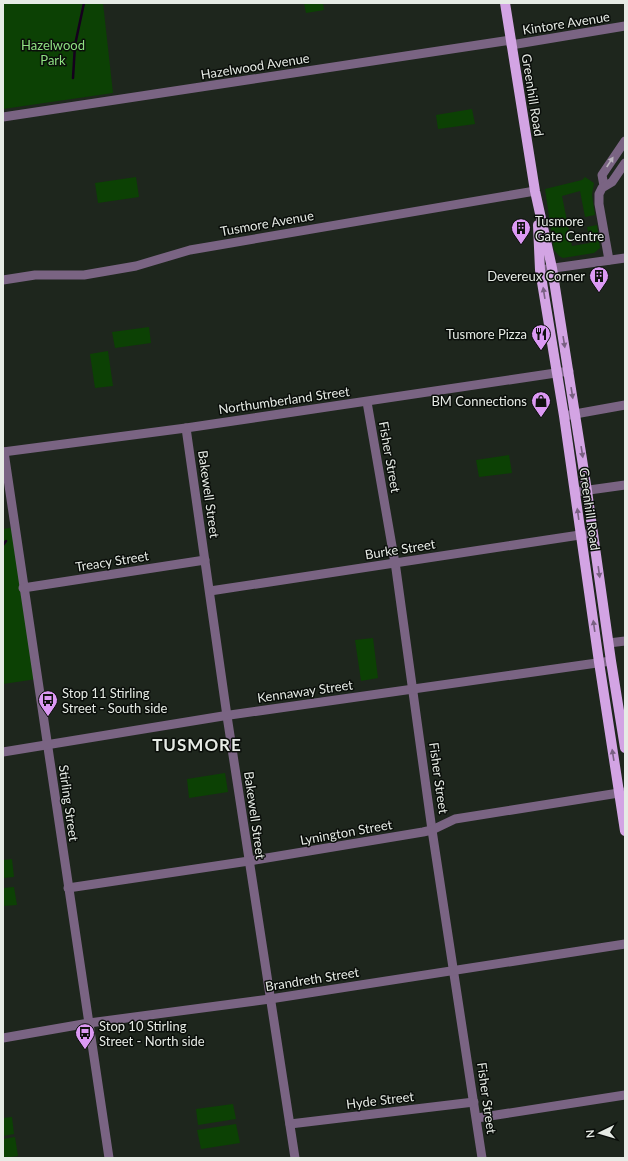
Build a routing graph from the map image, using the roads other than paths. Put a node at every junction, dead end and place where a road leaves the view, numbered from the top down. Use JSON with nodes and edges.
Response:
{"nodes":[{"id":1,"x":506,"y":3,"type":"edge"},
{"id":2,"x":625,"y":26,"type":"edge"},
{"id":3,"x":511,"y":42,"type":"junction"},
{"id":4,"x":3,"y":117,"type":"edge"},
{"id":5,"x":623,"y":147,"type":"edge"},
{"id":6,"x":625,"y":163,"type":"edge"},
{"id":7,"x":604,"y":186,"type":"junction"},
{"id":8,"x":535,"y":191,"type":"junction"},
{"id":9,"x":625,"y":258,"type":"edge"},
{"id":10,"x":609,"y":260,"type":"junction"},
{"id":11,"x":552,"y":268,"type":"junction"},
{"id":12,"x":540,"y":270,"type":"junction"},
{"id":13,"x":3,"y":280,"type":"edge"},
{"id":14,"x":569,"y":371,"type":"junction"},
{"id":15,"x":557,"y":373,"type":"junction"},
{"id":16,"x":367,"y":402,"type":"junction"},
{"id":17,"x":625,"y":405,"type":"edge"},
{"id":18,"x":576,"y":414,"type":"junction"},
{"id":19,"x":564,"y":416,"type":"junction"},
{"id":20,"x":186,"y":428,"type":"junction"},
{"id":21,"x":3,"y":452,"type":"edge"},
{"id":22,"x":625,"y":485,"type":"edge"},
{"id":23,"x":587,"y":490,"type":"junction"},
{"id":24,"x":575,"y":492,"type":"junction"},
{"id":25,"x":593,"y":534,"type":"junction"},
{"id":26,"x":581,"y":535,"type":"junction"},
{"id":27,"x":205,"y":560,"type":"junction"},
{"id":28,"x":395,"y":563,"type":"junction"},
{"id":29,"x":23,"y":588,"type":"junction"},
{"id":30,"x":210,"y":592,"type":"junction"},
{"id":31,"x":625,"y":641,"type":"edge"},
{"id":32,"x":609,"y":643,"type":"junction"},
{"id":33,"x":611,"y":661,"type":"junction"},
{"id":34,"x":599,"y":662,"type":"junction"},
{"id":35,"x":413,"y":689,"type":"junction"},
{"id":36,"x":227,"y":716,"type":"junction"},
{"id":37,"x":47,"y":745,"type":"junction"},
{"id":38,"x":625,"y":748,"type":"edge"},
{"id":39,"x":3,"y":752,"type":"edge"},
{"id":40,"x":622,"y":793,"type":"edge"},
{"id":41,"x":432,"y":830,"type":"junction"},
{"id":42,"x":625,"y":831,"type":"edge"},
{"id":43,"x":249,"y":862,"type":"junction"},
{"id":44,"x":68,"y":888,"type":"junction"},
{"id":45,"x":625,"y":944,"type":"edge"},
{"id":46,"x":455,"y":970,"type":"junction"},
{"id":47,"x":270,"y":999,"type":"junction"},
{"id":48,"x":89,"y":1023,"type":"junction"},
{"id":49,"x":3,"y":1038,"type":"edge"},
{"id":50,"x":625,"y":1095,"type":"edge"},
{"id":51,"x":474,"y":1102,"type":"junction"},
{"id":52,"x":477,"y":1118,"type":"junction"},
{"id":53,"x":290,"y":1124,"type":"junction"},
{"id":54,"x":109,"y":1158,"type":"edge"},
{"id":55,"x":295,"y":1158,"type":"edge"},
{"id":56,"x":482,"y":1158,"type":"edge"}],
"edges":[{"from":1,"to":3,"type":"main road","name":"Greenhill Road"},
{"from":2,"to":3,"type":"street","name":"Kintore Avenue"},
{"from":3,"to":4,"type":"street","name":"Hazelwood Avenue"},
{"from":3,"to":8,"type":"main road","name":"Greenhill Road"},
{"from":7,"to":5,"type":"street","one_way":true},
{"from":6,"to":7,"type":"street"},
{"from":7,"to":10,"type":"street"},
{"from":8,"to":11,"type":"main road","name":"Greenhill Road"},
{"from":8,"to":12,"type":"main road","name":"Greenhill Road"},
{"from":8,"to":13,"type":"street","name":"Tusmore Avenue"},
{"from":9,"to":10,"type":"street"},
{"from":10,"to":11,"type":"street"},
{"from":11,"to":12,"type":"street"},
{"from":11,"to":14,"type":"main road","name":"Greenhill Road","one_way":true},
{"from":15,"to":12,"type":"main road","name":"Greenhill Road","one_way":true},
{"from":14,"to":15,"type":"street","name":"Northumberland Street"},
{"from":14,"to":18,"type":"main road","name":"Greenhill Road","one_way":true},
{"from":15,"to":16,"type":"street","name":"Northumberland Street"},
{"from":15,"to":19,"type":"main road","name":"Greenhill Road"},
{"from":16,"to":20,"type":"street","name":"Northumberland Street"},
{"from":16,"to":28,"type":"street","name":"Fisher Street"},
{"from":17,"to":18,"type":"street"},
{"from":18,"to":19,"type":"street"},
{"from":18,"to":23,"type":"main road","name":"Greenhill Road","one_way":true},
{"from":19,"to":24,"type":"main road","name":"Greenhill Road"},
{"from":20,"to":21,"type":"street","name":"Northumberland Street"},
{"from":20,"to":27,"type":"street","name":"Bakewell Street"},
{"from":21,"to":29,"type":"street","name":"Stirling Street"},
{"from":22,"to":23,"type":"street"},
{"from":23,"to":24,"type":"street"},
{"from":23,"to":25,"type":"main road","name":"Greenhill Road"},
{"from":26,"to":24,"type":"main road","name":"Greenhill Road","one_way":true},
{"from":25,"to":26,"type":"street","name":"Burke Street"},
{"from":25,"to":32,"type":"main road","name":"Greenhill Road","one_way":true},
{"from":26,"to":28,"type":"street","name":"Burke Street"},
{"from":34,"to":26,"type":"main road","name":"Greenhill Road","one_way":true},
{"from":27,"to":29,"type":"street","name":"Treacy Street"},
{"from":27,"to":30,"type":"street","name":"Bakewell Street"},
{"from":28,"to":30,"type":"street","name":"Burke Street"},
{"from":28,"to":35,"type":"street","name":"Fisher Street"},
{"from":29,"to":37,"type":"street","name":"Stirling Street"},
{"from":30,"to":36,"type":"street","name":"Bakewell Street"},
{"from":31,"to":32,"type":"street"},
{"from":32,"to":33,"type":"main road","name":"Greenhill Road"},
{"from":33,"to":34,"type":"street","name":"Kennaway Street"},
{"from":33,"to":38,"type":"main road","name":"Greenhill Road"},
{"from":34,"to":35,"type":"street","name":"Kennaway Street"},
{"from":40,"to":34,"type":"main road","name":"Greenhill Road","one_way":true},
{"from":35,"to":36,"type":"street","name":"Kennaway Street"},
{"from":35,"to":41,"type":"street","name":"Fisher Street"},
{"from":36,"to":37,"type":"street","name":"Kennaway Street"},
{"from":36,"to":43,"type":"street","name":"Bakewell Street"},
{"from":37,"to":39,"type":"street","name":"Kennaway Street"},
{"from":37,"to":44,"type":"street","name":"Stirling Street"},
{"from":40,"to":41,"type":"street","name":"Lynington Street"},
{"from":40,"to":42,"type":"main road","name":"Greenhill Road"},
{"from":41,"to":43,"type":"street","name":"Lynington Street"},
{"from":41,"to":46,"type":"street","name":"Fisher Street"},
{"from":43,"to":44,"type":"street","name":"Lynington Street"},
{"from":43,"to":47,"type":"street","name":"Bakewell Street"},
{"from":44,"to":48,"type":"street","name":"Stirling Street"},
{"from":45,"to":46,"type":"street","name":"Brandreth Street"},
{"from":46,"to":47,"type":"street","name":"Brandreth Street"},
{"from":46,"to":51,"type":"street","name":"Fisher Street"},
{"from":47,"to":48,"type":"street","name":"Brandreth Street"},
{"from":47,"to":53,"type":"street","name":"Bakewell Street"},
{"from":48,"to":49,"type":"street","name":"Brandreth Street"},
{"from":48,"to":54,"type":"street","name":"Stirling Street"},
{"from":50,"to":52,"type":"street"},
{"from":51,"to":52,"type":"street","name":"Fisher Street"},
{"from":51,"to":53,"type":"street","name":"Hyde Street"},
{"from":52,"to":56,"type":"street","name":"Fisher Street"},
{"from":53,"to":55,"type":"street","name":"Bakewell Street"}]}
